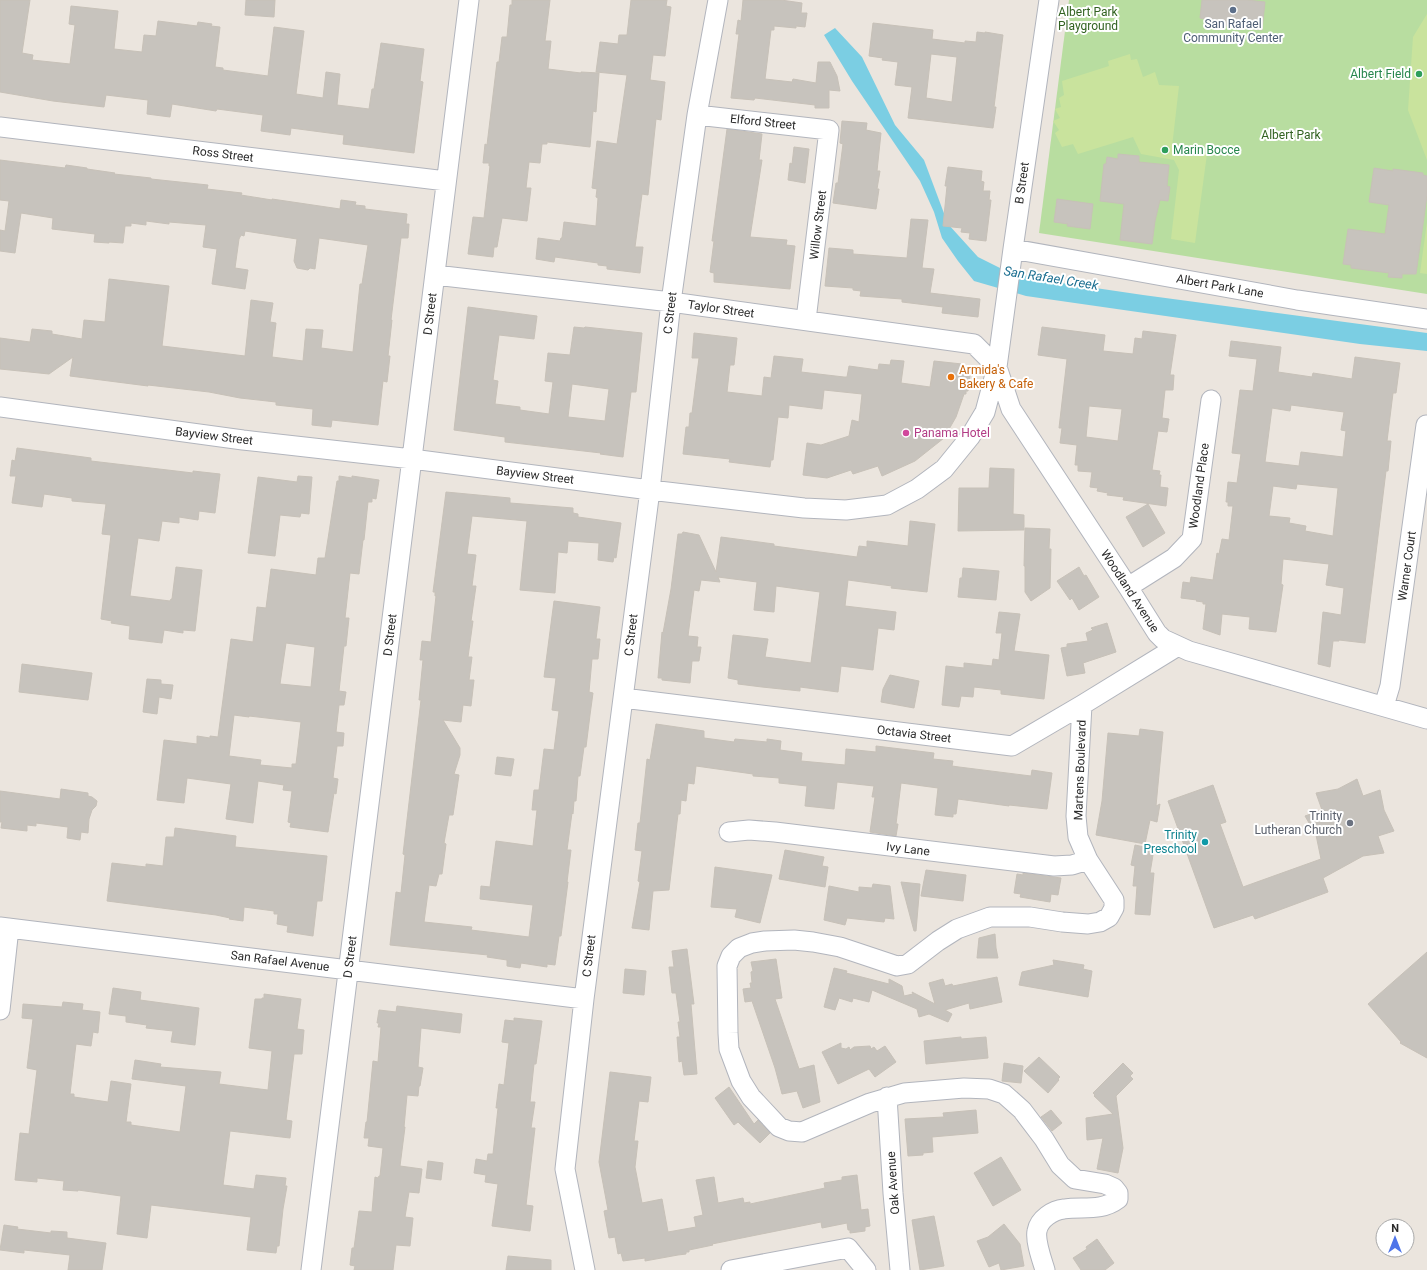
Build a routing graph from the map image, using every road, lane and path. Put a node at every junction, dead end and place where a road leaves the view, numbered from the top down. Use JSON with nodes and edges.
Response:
{"nodes":[{"id":1,"x":469,"y":0,"type":"edge"},
{"id":2,"x":718,"y":0,"type":"edge"},
{"id":3,"x":1046,"y":0,"type":"edge"},
{"id":4,"x":697,"y":115,"type":"junction"},
{"id":5,"x":0,"y":128,"type":"edge"},
{"id":6,"x":829,"y":130,"type":"joint"},
{"id":7,"x":446,"y":181,"type":"junction"},
{"id":8,"x":1013,"y":250,"type":"junction"},
{"id":9,"x":435,"y":275,"type":"junction"},
{"id":10,"x":671,"y":302,"type":"junction"},
{"id":11,"x":1427,"y":319,"type":"edge"},
{"id":12,"x":806,"y":320,"type":"junction"},
{"id":13,"x":997,"y":367,"type":"junction"},
{"id":14,"x":1211,"y":400,"type":"dead end"},
{"id":15,"x":0,"y":407,"type":"edge"},
{"id":16,"x":1426,"y":425,"type":"edge"},
{"id":17,"x":412,"y":459,"type":"junction"},
{"id":18,"x":650,"y":490,"type":"junction"},
{"id":19,"x":1128,"y":587,"type":"junction"},
{"id":20,"x":1178,"y":646,"type":"junction"},
{"id":21,"x":623,"y":698,"type":"junction"},
{"id":22,"x":1082,"y":706,"type":"junction"},
{"id":23,"x":1384,"y":706,"type":"junction"},
{"id":24,"x":1427,"y":719,"type":"edge"},
{"id":25,"x":728,"y":832,"type":"dead end"},
{"id":26,"x":1088,"y":860,"type":"junction"},
{"id":27,"x":4,"y":928,"type":"edge"},
{"id":28,"x":349,"y":969,"type":"junction"},
{"id":29,"x":584,"y":999,"type":"junction"},
{"id":30,"x":0,"y":1010,"type":"edge"},
{"id":31,"x":887,"y":1097,"type":"junction"},
{"id":32,"x":311,"y":1270,"type":"edge"},
{"id":33,"x":585,"y":1270,"type":"edge"},
{"id":34,"x":731,"y":1270,"type":"edge"},
{"id":35,"x":866,"y":1270,"type":"edge"},
{"id":36,"x":900,"y":1270,"type":"edge"},
{"id":37,"x":1045,"y":1270,"type":"edge"}],
"edges":[{"from":1,"to":7,"type":"street","name":"D Street"},
{"from":2,"to":4,"type":"street","name":"C Street"},
{"from":3,"to":8,"type":"street","name":"B Street"},
{"from":4,"to":6,"type":"street","name":"Elford Street"},
{"from":4,"to":10,"type":"street","name":"C Street"},
{"from":5,"to":7,"type":"street","name":"Ross Street"},
{"from":6,"to":12,"type":"street","name":"Willow Street"},
{"from":7,"to":9,"type":"street","name":"D Street"},
{"from":8,"to":11,"type":"street","name":"Albert Park Lane"},
{"from":8,"to":13,"type":"street","name":"B Street"},
{"from":9,"to":10,"type":"street","name":"Taylor Street"},
{"from":9,"to":17,"type":"street","name":"D Street"},
{"from":10,"to":12,"type":"street","name":"Taylor Street"},
{"from":10,"to":18,"type":"street","name":"C Street"},
{"from":12,"to":13,"type":"street","name":"Taylor Street"},
{"from":13,"to":18,"type":"street","name":"Bayview Street"},
{"from":13,"to":19,"type":"street","name":"Woodland Avenue"},
{"from":14,"to":19,"type":"street","name":"Woodland Place"},
{"from":15,"to":17,"type":"street","name":"Bayview Street"},
{"from":16,"to":23,"type":"street","name":"Warner Court"},
{"from":17,"to":18,"type":"street","name":"Bayview Street"},
{"from":17,"to":28,"type":"street","name":"D Street"},
{"from":18,"to":21,"type":"street","name":"C Street"},
{"from":19,"to":20,"type":"street","name":"Woodland Avenue"},
{"from":20,"to":22,"type":"street","name":"Octavia Street"},
{"from":20,"to":23,"type":"street","name":"Woodland Avenue"},
{"from":21,"to":22,"type":"street","name":"Octavia Street"},
{"from":21,"to":29,"type":"street","name":"C Street"},
{"from":22,"to":26,"type":"street","name":"Martens Boulevard"},
{"from":23,"to":24,"type":"street","name":"Woodland Avenue"},
{"from":25,"to":26,"type":"street","name":"Ivy Lane"},
{"from":26,"to":31,"type":"street","name":"Martens Boulevard"},
{"from":27,"to":28,"type":"street","name":"San Rafael Avenue"},
{"from":27,"to":30,"type":"street"},
{"from":28,"to":29,"type":"street","name":"San Rafael Avenue"},
{"from":28,"to":32,"type":"street","name":"D Street"},
{"from":29,"to":33,"type":"street","name":"C Street"},
{"from":31,"to":36,"type":"street","name":"Oak Avenue"},
{"from":31,"to":37,"type":"street","name":"Martens Boulevard"},
{"from":34,"to":35,"type":"street"}]}
